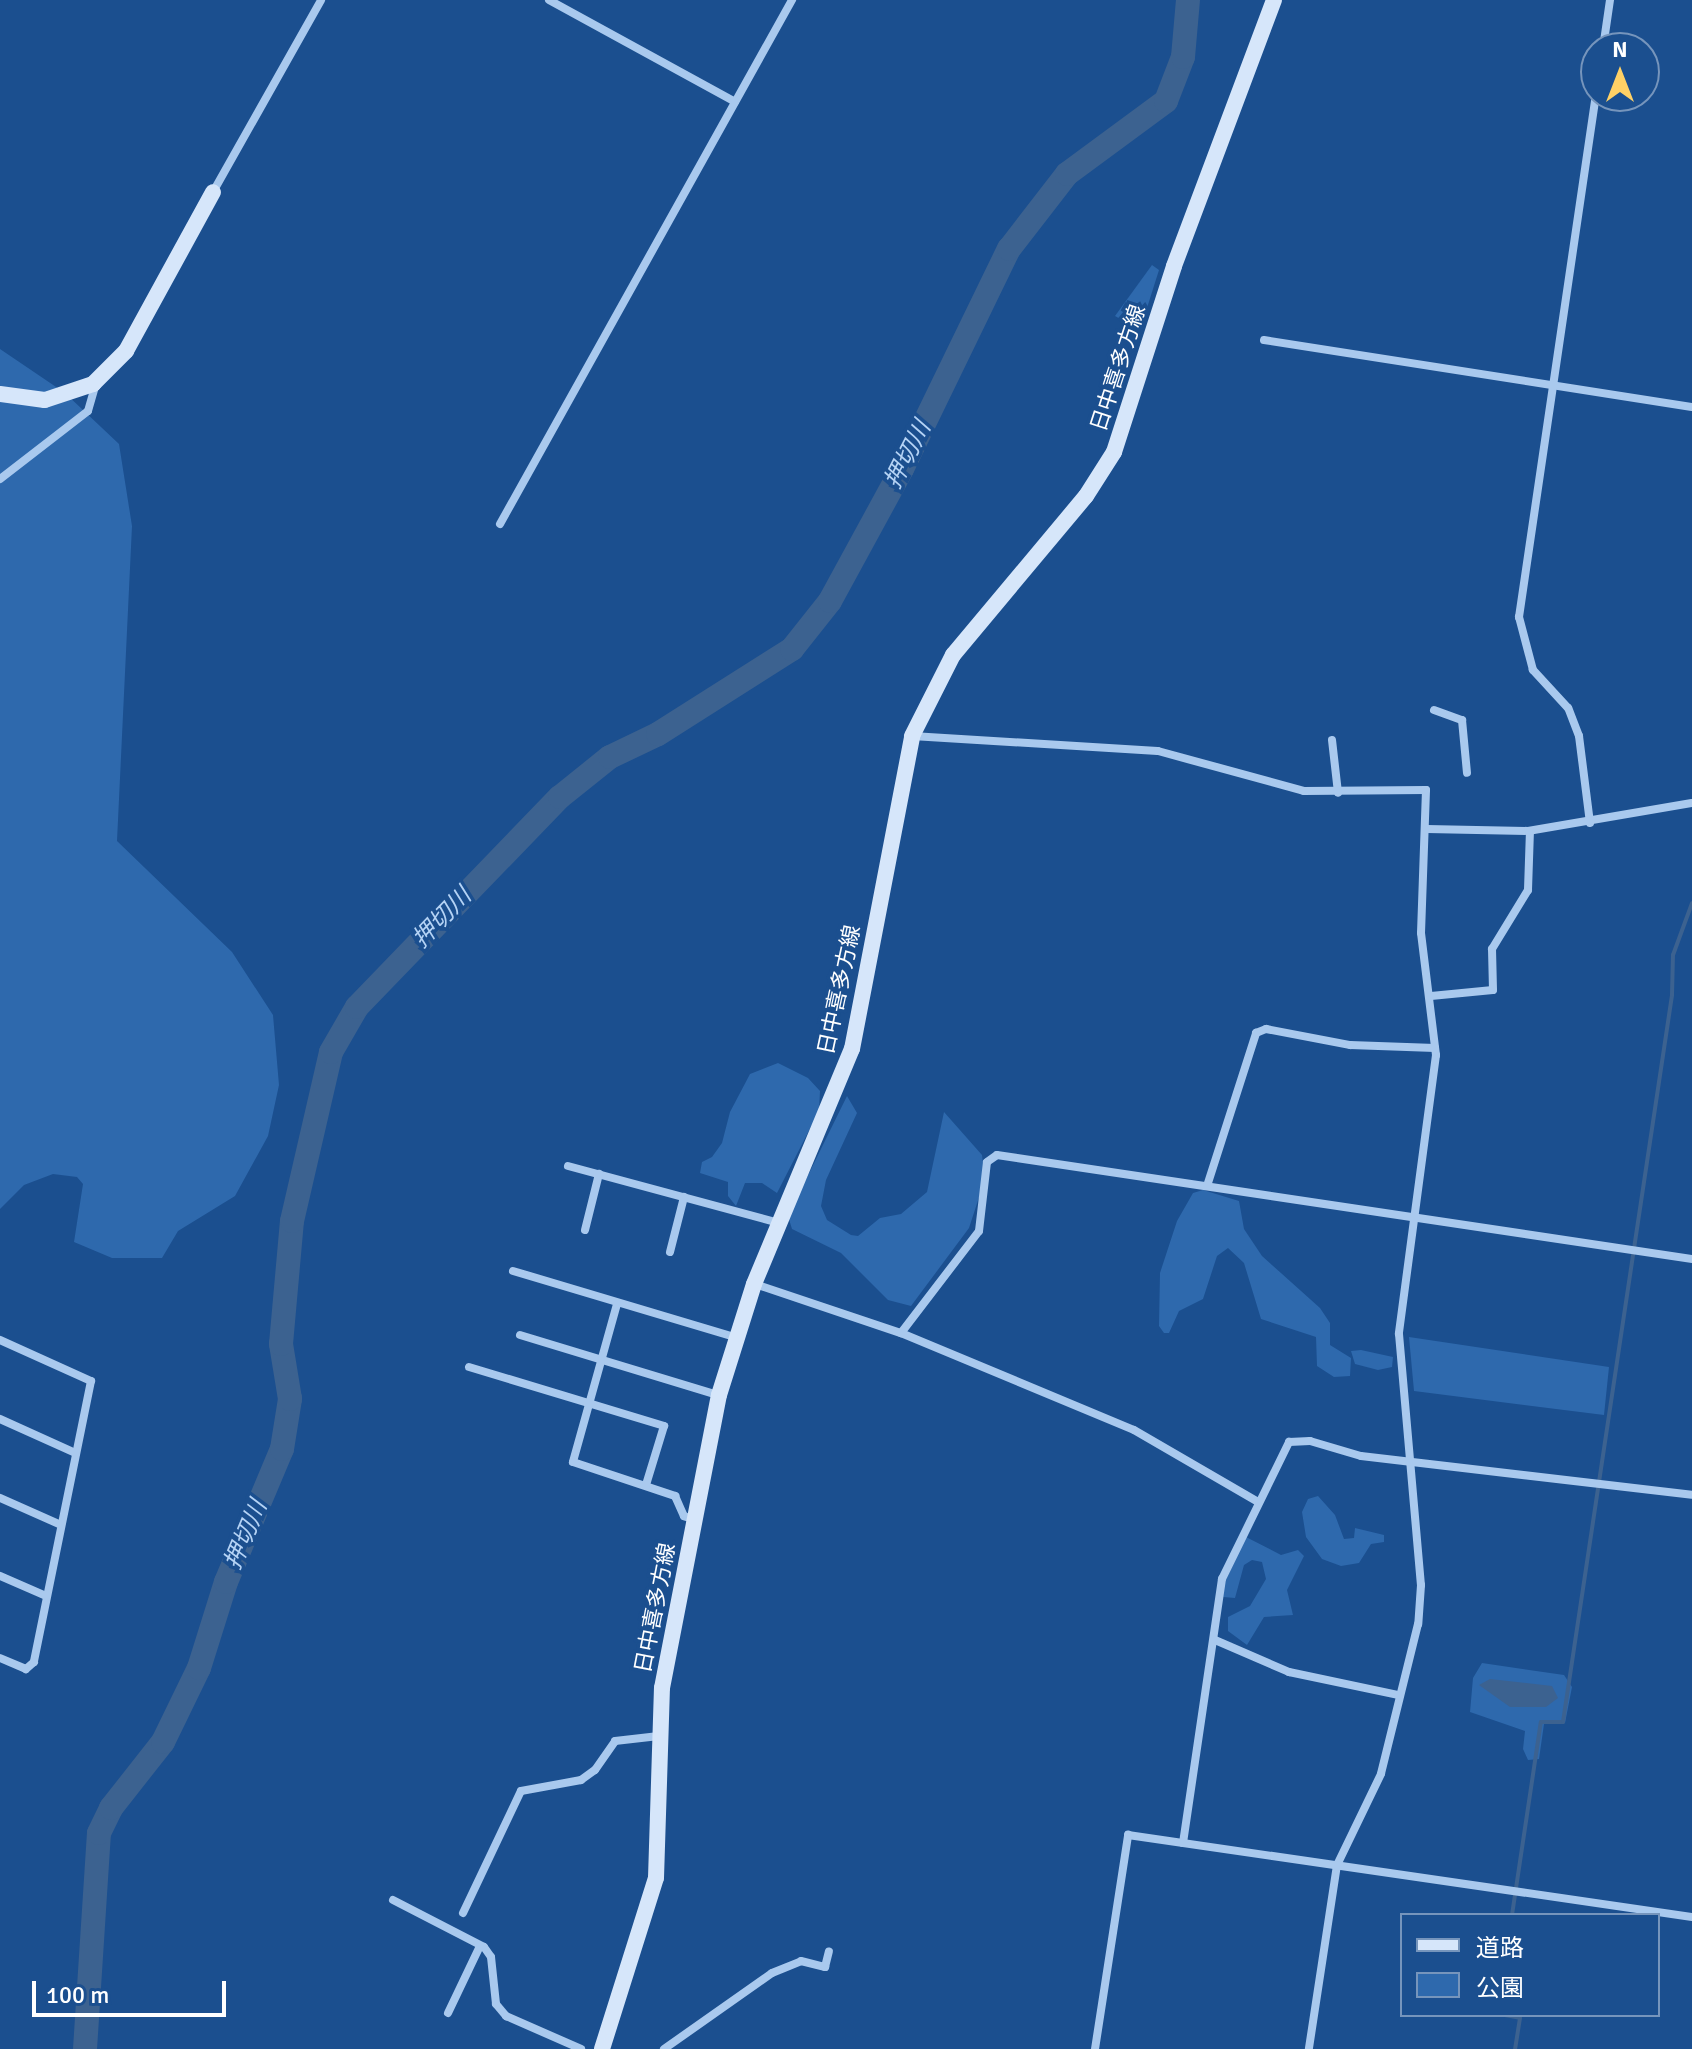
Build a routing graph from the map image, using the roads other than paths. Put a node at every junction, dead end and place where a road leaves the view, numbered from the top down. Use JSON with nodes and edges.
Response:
{"nodes":[{"id":1,"x":321,"y":0,"type":"edge"},
{"id":2,"x":549,"y":0,"type":"edge"},
{"id":3,"x":792,"y":0,"type":"edge"},
{"id":4,"x":1274,"y":0,"type":"edge"},
{"id":5,"x":1610,"y":0,"type":"edge"},
{"id":6,"x":1605,"y":32,"type":"edge"},
{"id":7,"x":735,"y":102,"type":"junction"},
{"id":8,"x":1593,"y":112,"type":"edge"},
{"id":9,"x":213,"y":192,"type":"joint"},
{"id":10,"x":1264,"y":340,"type":"dead end"},
{"id":11,"x":110,"y":368,"type":"junction"},
{"id":12,"x":1553,"y":386,"type":"junction"},
{"id":13,"x":0,"y":394,"type":"edge"},
{"id":14,"x":1692,"y":407,"type":"edge"},
{"id":15,"x":0,"y":479,"type":"edge"},
{"id":16,"x":500,"y":524,"type":"dead end"},
{"id":17,"x":1434,"y":710,"type":"dead end"},
{"id":18,"x":912,"y":736,"type":"junction"},
{"id":19,"x":1332,"y":740,"type":"dead end"},
{"id":20,"x":1467,"y":773,"type":"dead end"},
{"id":21,"x":1338,"y":793,"type":"junction"},
{"id":22,"x":1692,"y":803,"type":"edge"},
{"id":23,"x":1590,"y":823,"type":"junction"},
{"id":24,"x":1427,"y":829,"type":"junction"},
{"id":25,"x":1530,"y":831,"type":"junction"},
{"id":26,"x":1431,"y":996,"type":"junction"},
{"id":27,"x":1435,"y":1048,"type":"junction"},
{"id":28,"x":568,"y":1166,"type":"dead end"},
{"id":29,"x":599,"y":1174,"type":"junction"},
{"id":30,"x":1207,"y":1186,"type":"junction"},
{"id":31,"x":684,"y":1197,"type":"junction"},
{"id":32,"x":1414,"y":1218,"type":"junction"},
{"id":33,"x":780,"y":1223,"type":"junction"},
{"id":34,"x":585,"y":1230,"type":"dead end"},
{"id":35,"x":670,"y":1252,"type":"dead end"},
{"id":36,"x":1692,"y":1259,"type":"edge"},
{"id":37,"x":513,"y":1271,"type":"dead end"},
{"id":38,"x":754,"y":1284,"type":"junction"},
{"id":39,"x":617,"y":1304,"type":"junction"},
{"id":40,"x":901,"y":1333,"type":"junction"},
{"id":41,"x":520,"y":1335,"type":"dead end"},
{"id":42,"x":735,"y":1337,"type":"junction"},
{"id":43,"x":0,"y":1340,"type":"edge"},
{"id":44,"x":601,"y":1363,"type":"junction"},
{"id":45,"x":469,"y":1367,"type":"dead end"},
{"id":46,"x":719,"y":1395,"type":"junction"},
{"id":47,"x":590,"y":1402,"type":"junction"},
{"id":48,"x":0,"y":1419,"type":"edge"},
{"id":49,"x":73,"y":1452,"type":"junction"},
{"id":50,"x":1412,"y":1460,"type":"junction"},
{"id":51,"x":646,"y":1485,"type":"junction"},
{"id":52,"x":1692,"y":1495,"type":"edge"},
{"id":53,"x":0,"y":1498,"type":"edge"},
{"id":54,"x":1258,"y":1502,"type":"junction"},
{"id":55,"x":694,"y":1520,"type":"junction"},
{"id":56,"x":59,"y":1524,"type":"junction"},
{"id":57,"x":0,"y":1576,"type":"edge"},
{"id":58,"x":46,"y":1596,"type":"junction"},
{"id":59,"x":1215,"y":1640,"type":"junction"},
{"id":60,"x":0,"y":1658,"type":"edge"},
{"id":61,"x":1398,"y":1695,"type":"junction"},
{"id":62,"x":659,"y":1736,"type":"junction"},
{"id":63,"x":1183,"y":1843,"type":"junction"},
{"id":64,"x":1337,"y":1865,"type":"junction"},
{"id":65,"x":393,"y":1900,"type":"dead end"},
{"id":66,"x":463,"y":1913,"type":"dead end"},
{"id":67,"x":1692,"y":1917,"type":"edge"},
{"id":68,"x":480,"y":1946,"type":"junction"},
{"id":69,"x":829,"y":1951,"type":"dead end"},
{"id":70,"x":448,"y":2013,"type":"dead end"},
{"id":71,"x":581,"y":2049,"type":"edge"},
{"id":72,"x":602,"y":2049,"type":"edge"},
{"id":73,"x":664,"y":2049,"type":"edge"},
{"id":74,"x":1095,"y":2049,"type":"edge"},
{"id":75,"x":1309,"y":2049,"type":"edge"}],
"edges":[{"from":1,"to":9,"type":"street"},
{"from":2,"to":7,"type":"street"},
{"from":3,"to":7,"type":"street"},
{"from":4,"to":18,"type":"main road","name":"日中喜多方線"},
{"from":5,"to":6,"type":"street"},
{"from":7,"to":16,"type":"street"},
{"from":8,"to":12,"type":"street"},
{"from":9,"to":11,"type":"main road"},
{"from":10,"to":12,"type":"street"},
{"from":11,"to":13,"type":"main road"},
{"from":11,"to":15,"type":"street"},
{"from":12,"to":14,"type":"street"},
{"from":12,"to":23,"type":"street"},
{"from":17,"to":20,"type":"street"},
{"from":18,"to":21,"type":"street"},
{"from":18,"to":33,"type":"main road","name":"日中喜多方線"},
{"from":19,"to":21,"type":"street"},
{"from":21,"to":24,"type":"street"},
{"from":22,"to":23,"type":"street"},
{"from":23,"to":25,"type":"street"},
{"from":24,"to":25,"type":"street"},
{"from":24,"to":26,"type":"street"},
{"from":25,"to":26,"type":"street"},
{"from":26,"to":27,"type":"street"},
{"from":27,"to":30,"type":"street"},
{"from":27,"to":32,"type":"street"},
{"from":28,"to":29,"type":"street"},
{"from":29,"to":31,"type":"street"},
{"from":29,"to":34,"type":"street"},
{"from":30,"to":32,"type":"street"},
{"from":30,"to":40,"type":"street"},
{"from":31,"to":33,"type":"street"},
{"from":31,"to":35,"type":"street"},
{"from":32,"to":36,"type":"street"},
{"from":32,"to":50,"type":"street"},
{"from":33,"to":38,"type":"main road","name":"日中喜多方線"},
{"from":37,"to":39,"type":"street"},
{"from":38,"to":40,"type":"street"},
{"from":38,"to":42,"type":"main road","name":"日中喜多方線"},
{"from":39,"to":42,"type":"street"},
{"from":39,"to":44,"type":"street"},
{"from":40,"to":54,"type":"street"},
{"from":41,"to":44,"type":"street"},
{"from":42,"to":46,"type":"main road","name":"日中喜多方線"},
{"from":43,"to":49,"type":"street"},
{"from":44,"to":46,"type":"street"},
{"from":44,"to":47,"type":"street"},
{"from":45,"to":47,"type":"street"},
{"from":46,"to":55,"type":"main road","name":"日中喜多方線"},
{"from":47,"to":51,"type":"street"},
{"from":47,"to":51,"type":"street"},
{"from":48,"to":49,"type":"street"},
{"from":49,"to":56,"type":"street"},
{"from":50,"to":52,"type":"street"},
{"from":50,"to":54,"type":"street"},
{"from":50,"to":61,"type":"street"},
{"from":51,"to":55,"type":"street"},
{"from":53,"to":56,"type":"street"},
{"from":54,"to":59,"type":"street"},
{"from":55,"to":62,"type":"main road","name":"日中喜多方線"},
{"from":56,"to":58,"type":"street"},
{"from":57,"to":58,"type":"street"},
{"from":58,"to":60,"type":"street"},
{"from":59,"to":61,"type":"street"},
{"from":59,"to":63,"type":"street"},
{"from":61,"to":64,"type":"street"},
{"from":62,"to":66,"type":"street"},
{"from":62,"to":72,"type":"main road","name":"日中喜多方線"},
{"from":63,"to":64,"type":"street"},
{"from":63,"to":74,"type":"street"},
{"from":64,"to":67,"type":"street"},
{"from":64,"to":75,"type":"street"},
{"from":65,"to":68,"type":"street"},
{"from":68,"to":70,"type":"street"},
{"from":68,"to":71,"type":"street"},
{"from":69,"to":73,"type":"street"}]}
